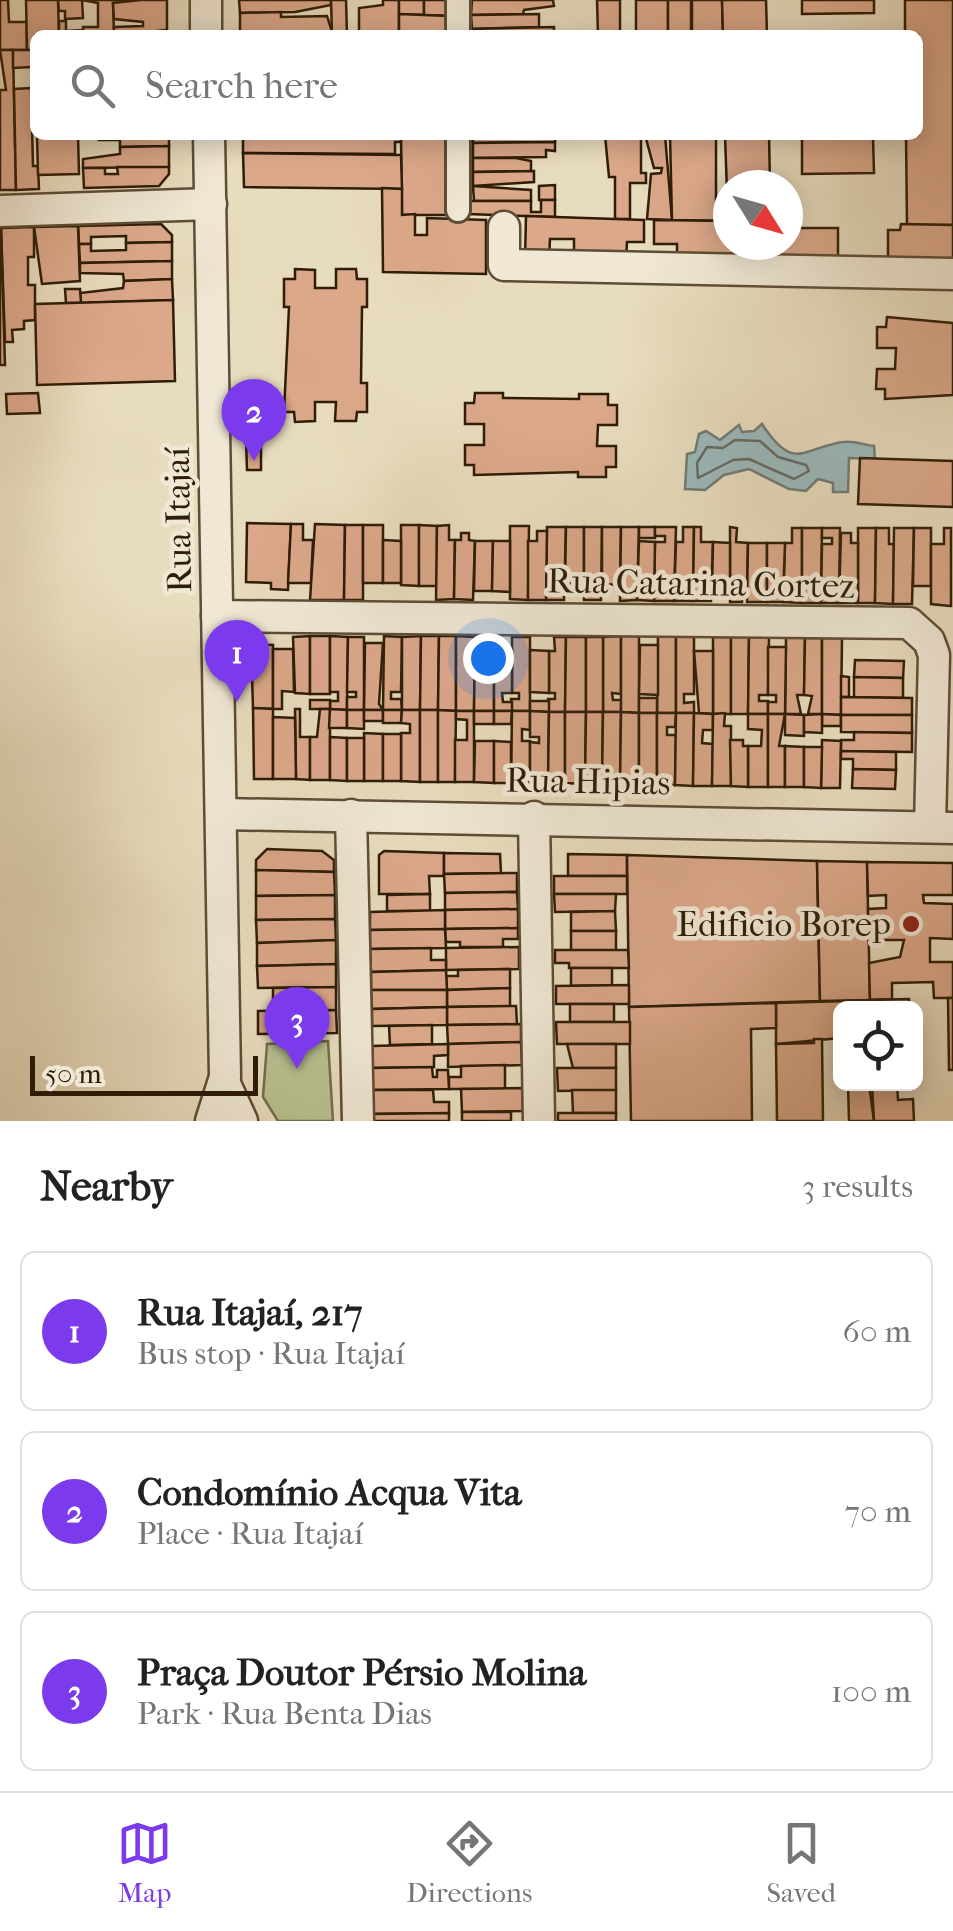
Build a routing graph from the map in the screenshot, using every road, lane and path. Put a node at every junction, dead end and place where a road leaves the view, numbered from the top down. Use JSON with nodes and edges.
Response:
{"nodes":[{"id":1,"x":206,"y":0,"type":"edge"},
{"id":2,"x":458,"y":0,"type":"edge"},
{"id":3,"x":206,"y":30,"type":"edge"},
{"id":4,"x":458,"y":30,"type":"edge"},
{"id":5,"x":209,"y":140,"type":"edge"},
{"id":6,"x":458,"y":140,"type":"edge"},
{"id":7,"x":211,"y":204,"type":"junction"},
{"id":8,"x":458,"y":210,"type":"dead end"},
{"id":9,"x":0,"y":211,"type":"edge"},
{"id":10,"x":504,"y":227,"type":"dead end"},
{"id":11,"x":953,"y":274,"type":"edge"},
{"id":12,"x":217,"y":616,"type":"junction"},
{"id":13,"x":222,"y":814,"type":"junction"},
{"id":14,"x":351,"y":816,"type":"junction"},
{"id":15,"x":534,"y":817,"type":"junction"},
{"id":16,"x":942,"y":827,"type":"edge"},
{"id":17,"x":224,"y":1084,"type":"junction"},
{"id":18,"x":212,"y":1121,"type":"edge"},
{"id":19,"x":242,"y":1121,"type":"edge"},
{"id":20,"x":358,"y":1121,"type":"edge"},
{"id":21,"x":539,"y":1121,"type":"edge"}],
"edges":[{"from":1,"to":3,"type":"street"},
{"from":2,"to":4,"type":"street"},
{"from":5,"to":7,"type":"street","name":"Rua Itajaí"},
{"from":6,"to":8,"type":"street"},
{"from":7,"to":9,"type":"street"},
{"from":7,"to":12,"type":"street","name":"Rua Itajaí"},
{"from":10,"to":11,"type":"street"},
{"from":12,"to":13,"type":"street","name":"Rua Itajaí"},
{"from":12,"to":16,"type":"street","name":"Rua Catarina Cortez"},
{"from":13,"to":14,"type":"street","name":"Rua Hipias"},
{"from":13,"to":17,"type":"street","name":"Rua Itajaí"},
{"from":14,"to":15,"type":"street","name":"Rua Hipias"},
{"from":14,"to":20,"type":"street"},
{"from":15,"to":16,"type":"street","name":"Rua Hipias"},
{"from":15,"to":21,"type":"street"},
{"from":17,"to":18,"type":"street","name":"Rua Itajaí"},
{"from":17,"to":19,"type":"street","name":"Rua Itajaí"}]}
